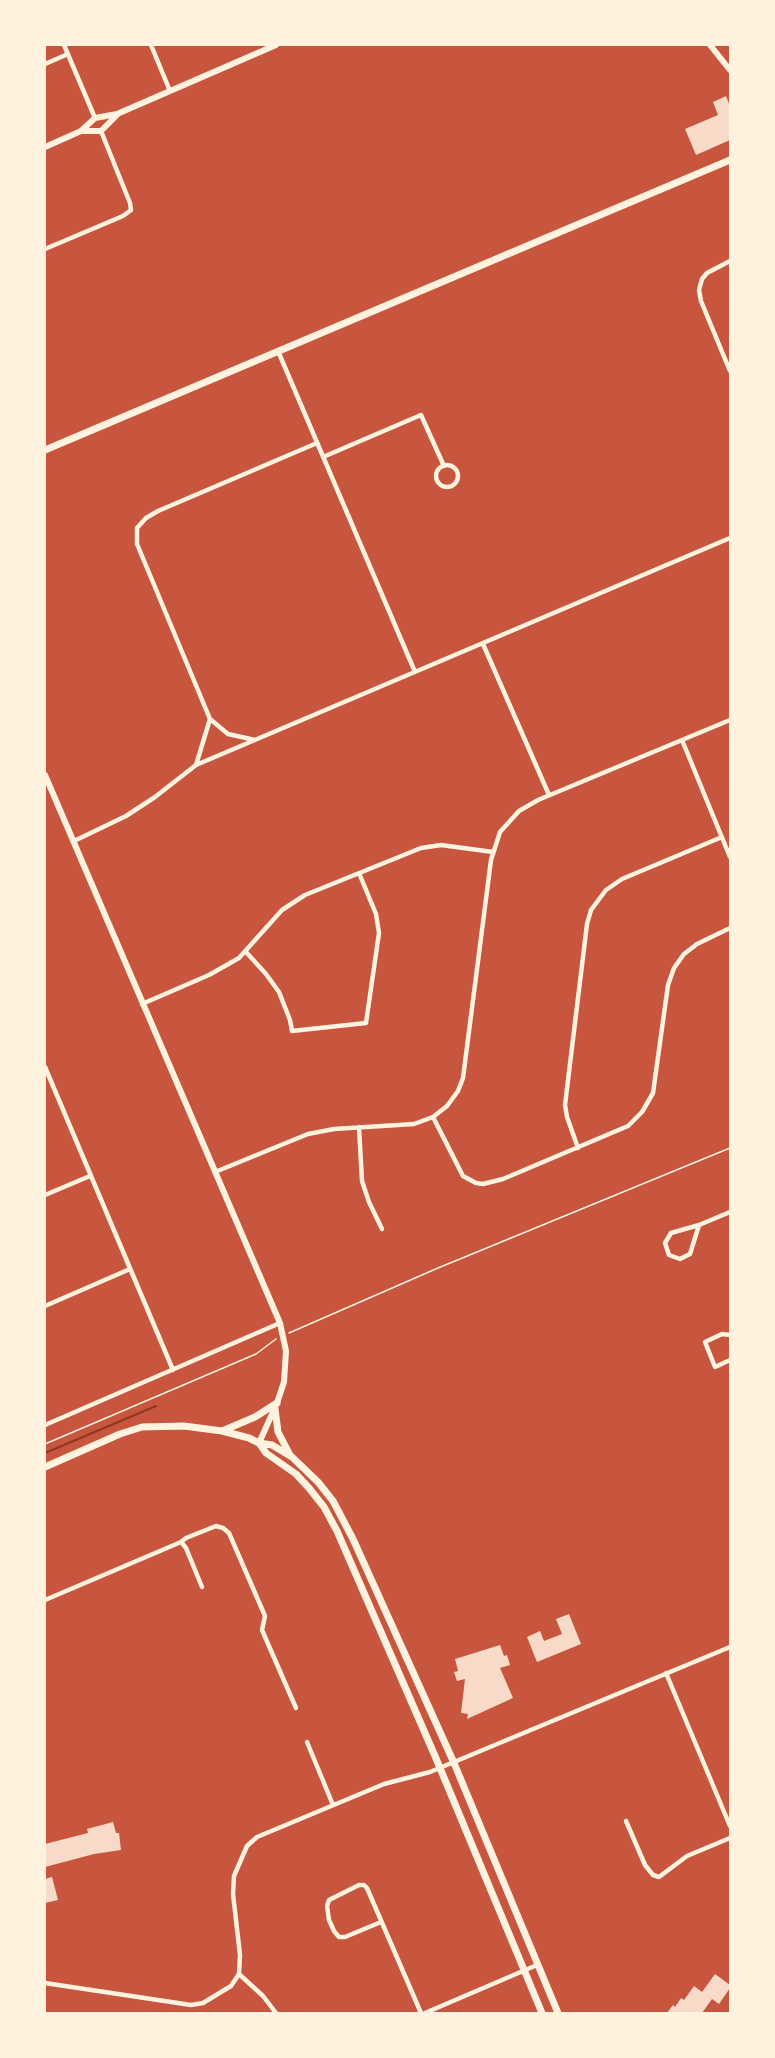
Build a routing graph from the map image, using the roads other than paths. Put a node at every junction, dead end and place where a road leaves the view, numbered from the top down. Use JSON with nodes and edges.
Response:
{"nodes":[{"id":1,"x":64,"y":45,"type":"edge"},
{"id":2,"x":151,"y":45,"type":"edge"},
{"id":3,"x":276,"y":45,"type":"edge"},
{"id":4,"x":710,"y":45,"type":"edge"},
{"id":5,"x":68,"y":54,"type":"junction"},
{"id":6,"x":45,"y":64,"type":"edge"},
{"id":7,"x":730,"y":70,"type":"edge"},
{"id":8,"x":170,"y":91,"type":"junction"},
{"id":9,"x":117,"y":114,"type":"junction"},
{"id":10,"x":96,"y":119,"type":"junction"},
{"id":11,"x":100,"y":129,"type":"junction"},
{"id":12,"x":81,"y":131,"type":"junction"},
{"id":13,"x":45,"y":147,"type":"edge"},
{"id":14,"x":730,"y":160,"type":"edge"},
{"id":15,"x":45,"y":249,"type":"edge"},
{"id":16,"x":730,"y":261,"type":"edge"},
{"id":17,"x":278,"y":351,"type":"junction"},
{"id":18,"x":730,"y":370,"type":"edge"},
{"id":19,"x":317,"y":443,"type":"junction"},
{"id":20,"x":45,"y":450,"type":"edge"},
{"id":21,"x":323,"y":457,"type":"junction"},
{"id":22,"x":444,"y":466,"type":"junction"},
{"id":23,"x":730,"y":538,"type":"edge"},
{"id":24,"x":483,"y":644,"type":"junction"},
{"id":25,"x":415,"y":672,"type":"junction"},
{"id":26,"x":210,"y":719,"type":"junction"},
{"id":27,"x":730,"y":720,"type":"edge"},
{"id":28,"x":257,"y":740,"type":"junction"},
{"id":29,"x":682,"y":740,"type":"junction"},
{"id":30,"x":196,"y":765,"type":"junction"},
{"id":31,"x":45,"y":775,"type":"edge"},
{"id":32,"x":549,"y":795,"type":"junction"},
{"id":33,"x":722,"y":837,"type":"junction"},
{"id":34,"x":74,"y":841,"type":"junction"},
{"id":35,"x":493,"y":852,"type":"junction"},
{"id":36,"x":730,"y":857,"type":"edge"},
{"id":37,"x":359,"y":873,"type":"junction"},
{"id":38,"x":730,"y":928,"type":"edge"},
{"id":39,"x":246,"y":952,"type":"junction"},
{"id":40,"x":142,"y":1004,"type":"junction"},
{"id":41,"x":45,"y":1067,"type":"edge"},
{"id":42,"x":52,"y":1084,"type":"junction"},
{"id":43,"x":45,"y":1087,"type":"edge"},
{"id":44,"x":433,"y":1117,"type":"junction"},
{"id":45,"x":359,"y":1127,"type":"junction"},
{"id":46,"x":578,"y":1148,"type":"junction"},
{"id":47,"x":215,"y":1172,"type":"junction"},
{"id":48,"x":90,"y":1176,"type":"junction"},
{"id":49,"x":45,"y":1195,"type":"edge"},
{"id":50,"x":730,"y":1212,"type":"edge"},
{"id":51,"x":699,"y":1225,"type":"junction"},
{"id":52,"x":382,"y":1230,"type":"dead end"},
{"id":53,"x":130,"y":1269,"type":"junction"},
{"id":54,"x":45,"y":1306,"type":"edge"},
{"id":55,"x":280,"y":1323,"type":"junction"},
{"id":56,"x":730,"y":1335,"type":"edge"},
{"id":57,"x":730,"y":1360,"type":"edge"},
{"id":58,"x":173,"y":1370,"type":"junction"},
{"id":59,"x":276,"y":1406,"type":"junction"},
{"id":60,"x":45,"y":1425,"type":"edge"},
{"id":61,"x":222,"y":1431,"type":"junction"},
{"id":62,"x":259,"y":1443,"type":"junction"},
{"id":63,"x":292,"y":1457,"type":"junction"},
{"id":64,"x":45,"y":1467,"type":"edge"},
{"id":65,"x":181,"y":1542,"type":"junction"},
{"id":66,"x":202,"y":1587,"type":"dead end"},
{"id":67,"x":45,"y":1600,"type":"edge"},
{"id":68,"x":730,"y":1647,"type":"edge"},
{"id":69,"x":666,"y":1673,"type":"junction"},
{"id":70,"x":296,"y":1708,"type":"dead end"},
{"id":71,"x":307,"y":1742,"type":"dead end"},
{"id":72,"x":454,"y":1762,"type":"junction"},
{"id":73,"x":440,"y":1768,"type":"junction"},
{"id":74,"x":333,"y":1805,"type":"junction"},
{"id":75,"x":626,"y":1821,"type":"dead end"},
{"id":76,"x":730,"y":1826,"type":"edge"},
{"id":77,"x":730,"y":1838,"type":"edge"},
{"id":78,"x":381,"y":1923,"type":"junction"},
{"id":79,"x":537,"y":1965,"type":"junction"},
{"id":80,"x":524,"y":1970,"type":"junction"},
{"id":81,"x":239,"y":1974,"type":"junction"},
{"id":82,"x":45,"y":1983,"type":"edge"},
{"id":83,"x":276,"y":2013,"type":"edge"},
{"id":84,"x":423,"y":2013,"type":"edge"},
{"id":85,"x":542,"y":2013,"type":"edge"},
{"id":86,"x":558,"y":2013,"type":"edge"}],
"edges":[{"from":1,"to":5,"type":"street"},
{"from":2,"to":8,"type":"street"},
{"from":3,"to":8,"type":"street"},
{"from":4,"to":7,"type":"street"},
{"from":5,"to":6,"type":"street"},
{"from":5,"to":10,"type":"street"},
{"from":8,"to":9,"type":"street"},
{"from":9,"to":10,"type":"street"},
{"from":9,"to":11,"type":"street"},
{"from":10,"to":11,"type":"street"},
{"from":10,"to":11,"type":"street"},
{"from":10,"to":12,"type":"street"},
{"from":11,"to":12,"type":"street"},
{"from":11,"to":15,"type":"street"},
{"from":12,"to":13,"type":"street"},
{"from":14,"to":17,"type":"main road"},
{"from":16,"to":18,"type":"street"},
{"from":17,"to":19,"type":"street"},
{"from":17,"to":20,"type":"main road"},
{"from":19,"to":21,"type":"street"},
{"from":19,"to":26,"type":"street"},
{"from":21,"to":22,"type":"street"},
{"from":21,"to":25,"type":"street"},
{"from":22,"to":22,"type":"street"},
{"from":23,"to":24,"type":"street"},
{"from":24,"to":25,"type":"street"},
{"from":24,"to":32,"type":"street"},
{"from":25,"to":28,"type":"street"},
{"from":26,"to":28,"type":"street"},
{"from":26,"to":30,"type":"street"},
{"from":27,"to":29,"type":"street"},
{"from":28,"to":30,"type":"street"},
{"from":29,"to":32,"type":"street"},
{"from":29,"to":33,"type":"street"},
{"from":30,"to":34,"type":"street"},
{"from":31,"to":34,"type":"street"},
{"from":32,"to":35,"type":"street"},
{"from":33,"to":36,"type":"street"},
{"from":33,"to":46,"type":"street"},
{"from":34,"to":40,"type":"street"},
{"from":35,"to":37,"type":"street"},
{"from":35,"to":44,"type":"street"},
{"from":37,"to":39,"type":"street"},
{"from":37,"to":39,"type":"street"},
{"from":38,"to":46,"type":"street"},
{"from":39,"to":40,"type":"street"},
{"from":40,"to":47,"type":"street"},
{"from":41,"to":42,"type":"street"},
{"from":42,"to":43,"type":"street"},
{"from":42,"to":48,"type":"street"},
{"from":44,"to":45,"type":"street"},
{"from":44,"to":46,"type":"street"},
{"from":45,"to":47,"type":"street"},
{"from":45,"to":52,"type":"street"},
{"from":47,"to":55,"type":"street"},
{"from":48,"to":49,"type":"street"},
{"from":48,"to":53,"type":"street"},
{"from":50,"to":51,"type":"street"},
{"from":51,"to":51,"type":"street"},
{"from":53,"to":54,"type":"street"},
{"from":53,"to":58,"type":"street"},
{"from":55,"to":58,"type":"street"},
{"from":55,"to":59,"type":"street"},
{"from":56,"to":57,"type":"street"},
{"from":58,"to":60,"type":"street"},
{"from":59,"to":61,"type":"main road"},
{"from":59,"to":62,"type":"street"},
{"from":59,"to":63,"type":"main road"},
{"from":61,"to":62,"type":"main road"},
{"from":61,"to":64,"type":"main road"},
{"from":62,"to":63,"type":"main road"},
{"from":62,"to":73,"type":"main road"},
{"from":63,"to":72,"type":"main road"},
{"from":65,"to":66,"type":"street"},
{"from":65,"to":67,"type":"street"},
{"from":65,"to":70,"type":"street"},
{"from":68,"to":69,"type":"street"},
{"from":69,"to":72,"type":"street"},
{"from":69,"to":76,"type":"street"},
{"from":71,"to":74,"type":"street"},
{"from":72,"to":73,"type":"street"},
{"from":72,"to":79,"type":"main road"},
{"from":73,"to":74,"type":"street"},
{"from":73,"to":80,"type":"main road"},
{"from":74,"to":81,"type":"street"},
{"from":75,"to":77,"type":"street"},
{"from":78,"to":78,"type":"street"},
{"from":78,"to":84,"type":"street"},
{"from":79,"to":80,"type":"street"},
{"from":79,"to":86,"type":"main road"},
{"from":80,"to":84,"type":"street"},
{"from":80,"to":85,"type":"main road"},
{"from":81,"to":82,"type":"street"},
{"from":81,"to":83,"type":"street"}]}
